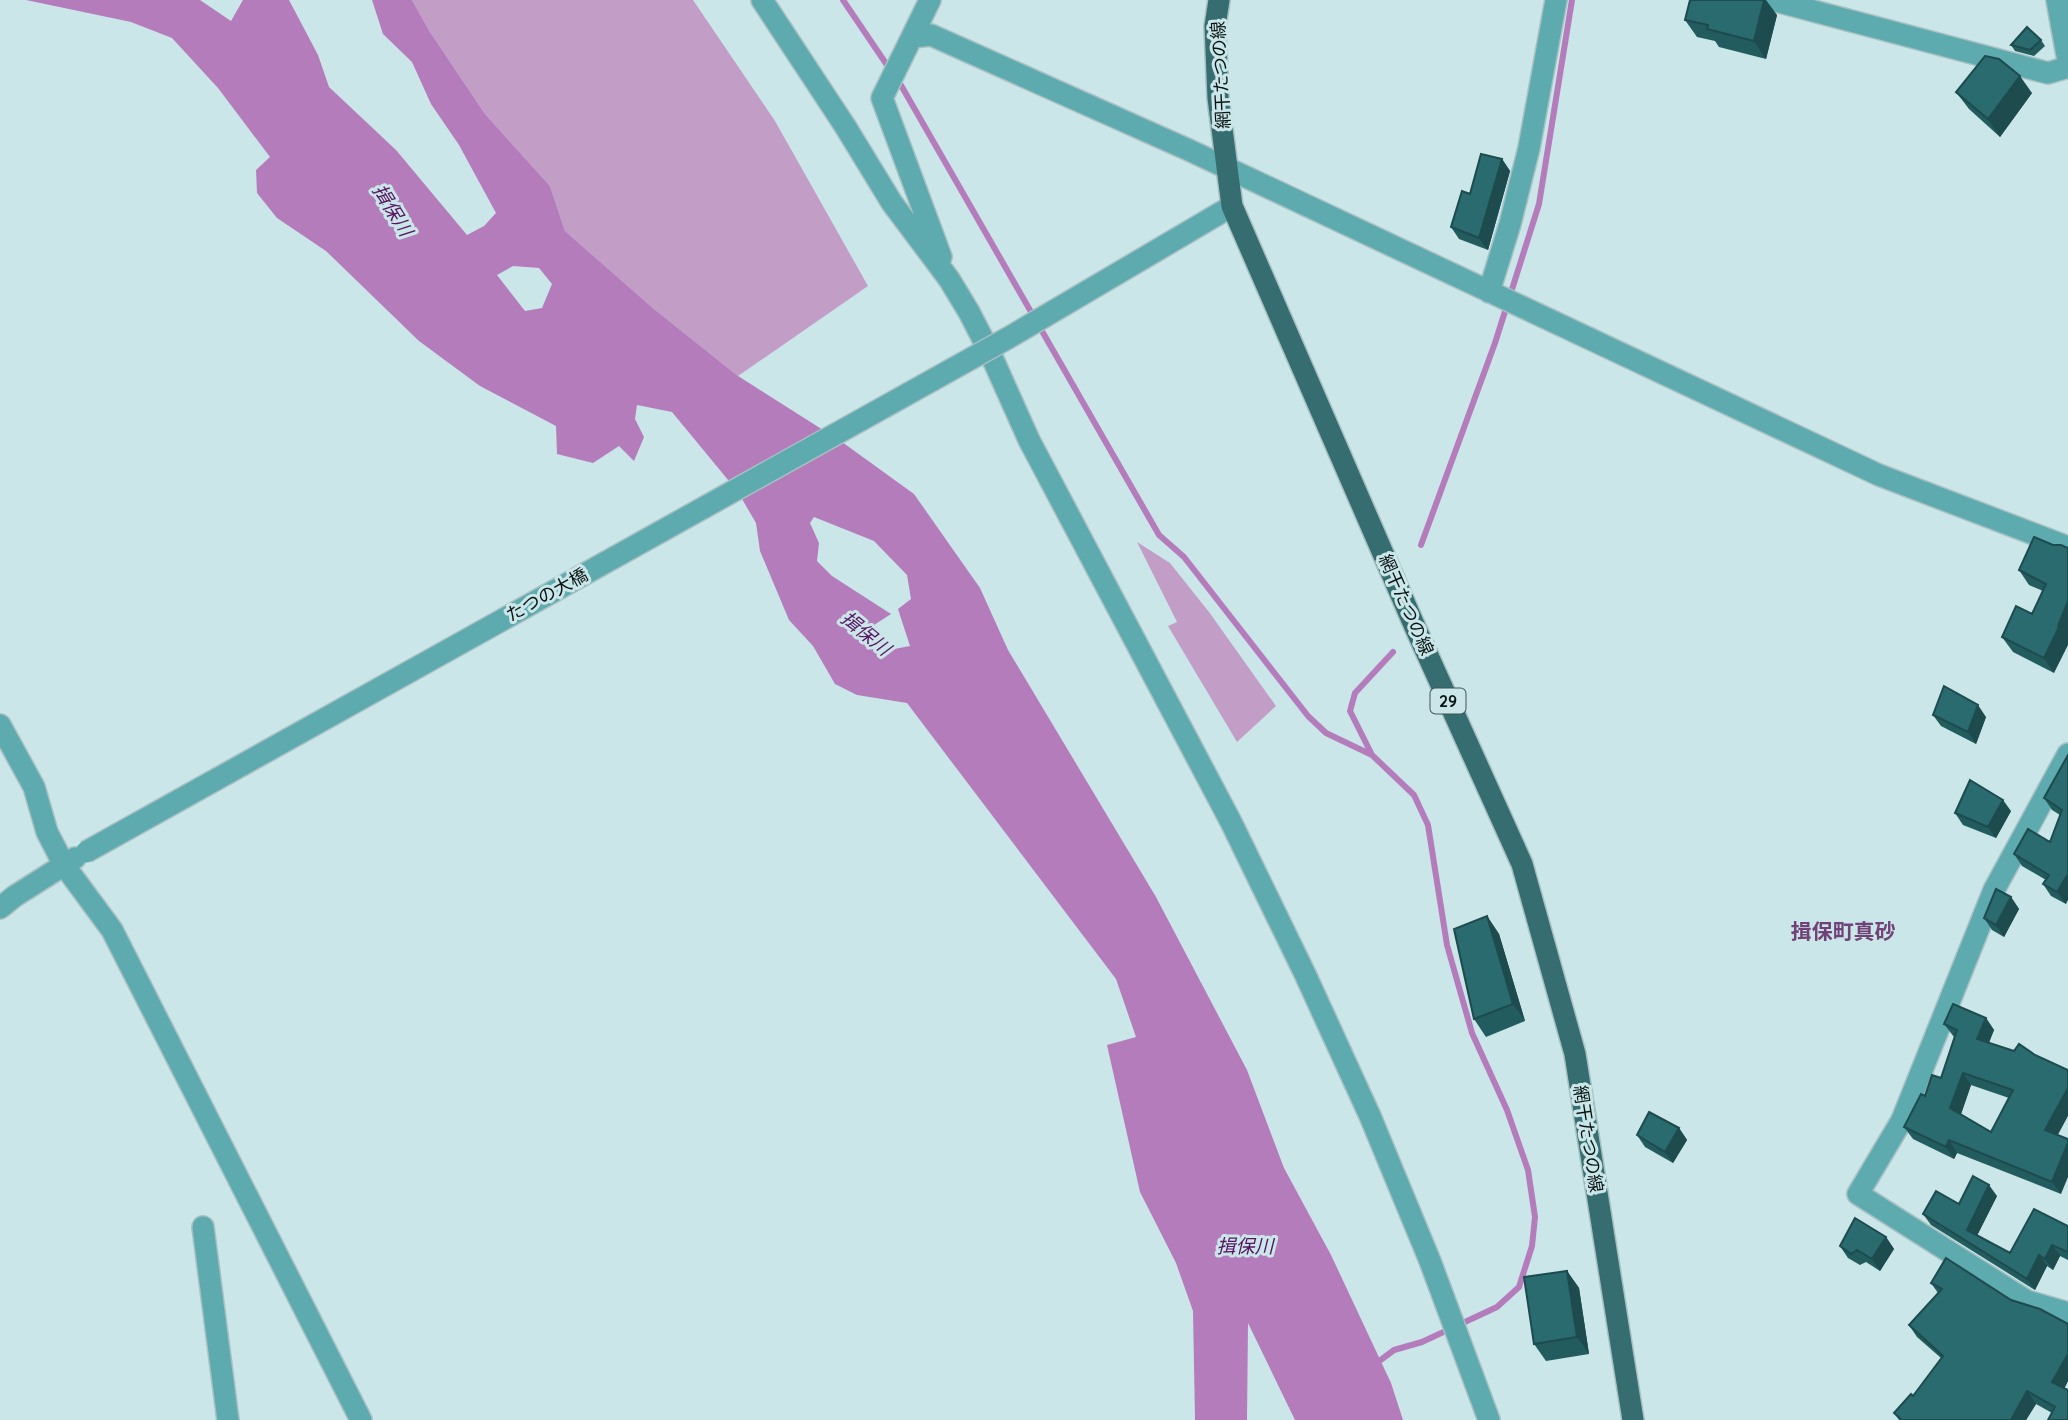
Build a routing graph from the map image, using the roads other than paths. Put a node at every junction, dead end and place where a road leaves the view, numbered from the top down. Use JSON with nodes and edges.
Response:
{"nodes":[{"id":1,"x":762,"y":0,"type":"edge"},
{"id":2,"x":930,"y":0,"type":"edge"},
{"id":3,"x":1219,"y":0,"type":"edge"},
{"id":4,"x":1556,"y":0,"type":"edge"},
{"id":5,"x":1772,"y":0,"type":"edge"},
{"id":6,"x":2057,"y":0,"type":"edge"},
{"id":7,"x":913,"y":37,"type":"junction"},
{"id":8,"x":2068,"y":61,"type":"edge"},
{"id":9,"x":2068,"y":67,"type":"edge"},
{"id":10,"x":1229,"y":169,"type":"junction"},
{"id":11,"x":1232,"y":205,"type":"junction"},
{"id":12,"x":949,"y":279,"type":"junction"},
{"id":13,"x":1489,"y":292,"type":"junction"},
{"id":14,"x":2068,"y":547,"type":"edge"},
{"id":15,"x":0,"y":725,"type":"edge"},
{"id":16,"x":2068,"y":754,"type":"edge"},
{"id":17,"x":64,"y":865,"type":"junction"},
{"id":18,"x":0,"y":908,"type":"edge"},
{"id":19,"x":203,"y":1227,"type":"dead end"},
{"id":20,"x":2068,"y":1313,"type":"edge"},
{"id":21,"x":228,"y":1420,"type":"edge"},
{"id":22,"x":361,"y":1420,"type":"edge"},
{"id":23,"x":1489,"y":1420,"type":"edge"},
{"id":24,"x":1633,"y":1420,"type":"edge"}],
"edges":[{"from":1,"to":12,"type":"street"},
{"from":2,"to":7,"type":"street"},
{"from":3,"to":10,"type":"main road","name":"網干たつの線","number":"29"},
{"from":4,"to":13,"type":"street"},
{"from":5,"to":9,"type":"street"},
{"from":6,"to":8,"type":"street"},
{"from":7,"to":10,"type":"street"},
{"from":7,"to":12,"type":"street"},
{"from":10,"to":11,"type":"main road","name":"網干たつの線","number":"29"},
{"from":10,"to":13,"type":"street"},
{"from":11,"to":17,"type":"street","name":"たつの大橋","bridge":true},
{"from":11,"to":24,"type":"main road","name":"網干たつの線","number":"29"},
{"from":12,"to":23,"type":"street"},
{"from":13,"to":14,"type":"street"},
{"from":15,"to":17,"type":"street"},
{"from":16,"to":20,"type":"street"},
{"from":17,"to":18,"type":"street","name":"たつの大橋"},
{"from":17,"to":22,"type":"street"},
{"from":19,"to":21,"type":"street"}]}
